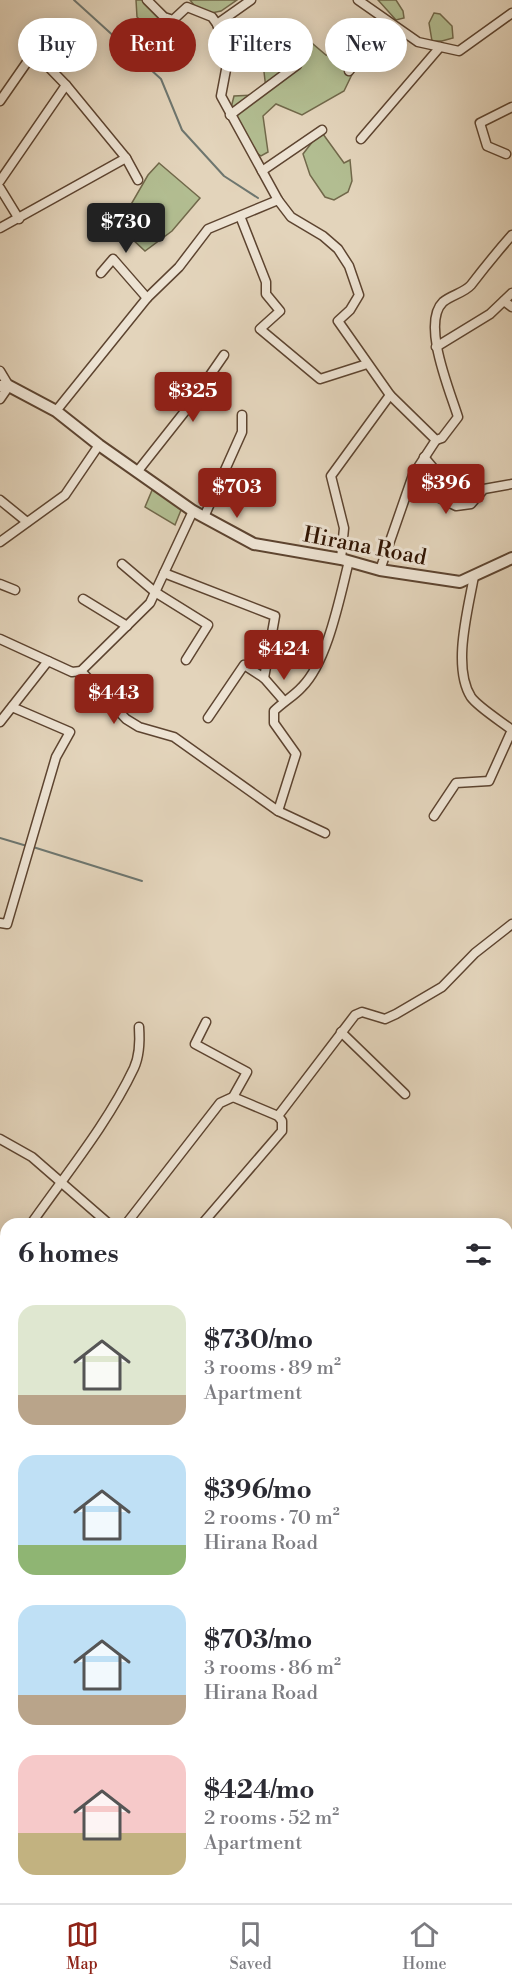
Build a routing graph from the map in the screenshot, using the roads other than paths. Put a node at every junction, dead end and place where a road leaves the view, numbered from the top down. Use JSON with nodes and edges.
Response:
{"nodes":[{"id":1,"x":147,"y":0,"type":"edge"},
{"id":2,"x":251,"y":0,"type":"edge"},
{"id":3,"x":358,"y":0,"type":"edge"},
{"id":4,"x":512,"y":13,"type":"edge"},
{"id":5,"x":213,"y":18,"type":"edge"},
{"id":6,"x":226,"y":18,"type":"edge"},
{"id":7,"x":381,"y":18,"type":"edge"},
{"id":8,"x":407,"y":35,"type":"edge"},
{"id":9,"x":440,"y":47,"type":"junction"},
{"id":10,"x":225,"y":72,"type":"edge"},
{"id":11,"x":288,"y":72,"type":"edge"},
{"id":12,"x":66,"y":85,"type":"junction"},
{"id":13,"x":0,"y":101,"type":"edge"},
{"id":14,"x":512,"y":106,"type":"edge"},
{"id":15,"x":230,"y":115,"type":"junction"},
{"id":16,"x":322,"y":130,"type":"dead end"},
{"id":17,"x":361,"y":139,"type":"dead end"},
{"id":18,"x":506,"y":154,"type":"dead end"},
{"id":19,"x":126,"y":158,"type":"junction"},
{"id":20,"x":262,"y":171,"type":"junction"},
{"id":21,"x":138,"y":180,"type":"dead end"},
{"id":22,"x":0,"y":181,"type":"edge"},
{"id":23,"x":0,"y":188,"type":"edge"},
{"id":24,"x":278,"y":200,"type":"junction"},
{"id":25,"x":240,"y":216,"type":"junction"},
{"id":26,"x":19,"y":219,"type":"junction"},
{"id":27,"x":0,"y":228,"type":"edge"},
{"id":28,"x":512,"y":235,"type":"edge"},
{"id":29,"x":101,"y":273,"type":"dead end"},
{"id":30,"x":512,"y":293,"type":"edge"},
{"id":31,"x":147,"y":298,"type":"junction"},
{"id":32,"x":504,"y":301,"type":"junction"},
{"id":33,"x":512,"y":307,"type":"edge"},
{"id":34,"x":436,"y":347,"type":"junction"},
{"id":35,"x":224,"y":355,"type":"dead end"},
{"id":36,"x":367,"y":364,"type":"junction"},
{"id":37,"x":0,"y":371,"type":"edge"},
{"id":38,"x":5,"y":386,"type":"edge"},
{"id":39,"x":390,"y":395,"type":"junction"},
{"id":40,"x":0,"y":399,"type":"edge"},
{"id":41,"x":56,"y":411,"type":"junction"},
{"id":42,"x":242,"y":415,"type":"dead end"},
{"id":43,"x":436,"y":440,"type":"junction"},
{"id":44,"x":99,"y":445,"type":"junction"},
{"id":45,"x":424,"y":457,"type":"junction"},
{"id":46,"x":137,"y":472,"type":"junction"},
{"id":47,"x":512,"y":484,"type":"edge"},
{"id":48,"x":0,"y":500,"type":"edge"},
{"id":49,"x":193,"y":511,"type":"junction"},
{"id":50,"x":204,"y":517,"type":"junction"},
{"id":51,"x":27,"y":522,"type":"junction"},
{"id":52,"x":0,"y":542,"type":"edge"},
{"id":53,"x":512,"y":558,"type":"edge"},
{"id":54,"x":345,"y":560,"type":"junction"},
{"id":55,"x":122,"y":564,"type":"dead end"},
{"id":56,"x":380,"y":570,"type":"junction"},
{"id":57,"x":164,"y":573,"type":"junction"},
{"id":58,"x":474,"y":576,"type":"junction"},
{"id":59,"x":0,"y":584,"type":"edge"},
{"id":60,"x":15,"y":590,"type":"dead end"},
{"id":61,"x":155,"y":592,"type":"junction"},
{"id":62,"x":83,"y":599,"type":"dead end"},
{"id":63,"x":127,"y":626,"type":"junction"},
{"id":64,"x":0,"y":639,"type":"edge"},
{"id":65,"x":186,"y":660,"type":"dead end"},
{"id":66,"x":48,"y":661,"type":"junction"},
{"id":67,"x":81,"y":671,"type":"junction"},
{"id":68,"x":264,"y":678,"type":"junction"},
{"id":69,"x":284,"y":701,"type":"junction"},
{"id":70,"x":12,"y":707,"type":"junction"},
{"id":71,"x":208,"y":718,"type":"dead end"},
{"id":72,"x":0,"y":722,"type":"edge"},
{"id":73,"x":512,"y":730,"type":"edge"},
{"id":74,"x":278,"y":811,"type":"junction"},
{"id":75,"x":434,"y":816,"type":"dead end"},
{"id":76,"x":325,"y":833,"type":"dead end"},
{"id":77,"x":0,"y":923,"type":"edge"},
{"id":78,"x":512,"y":924,"type":"edge"},
{"id":79,"x":206,"y":1022,"type":"dead end"},
{"id":80,"x":139,"y":1027,"type":"dead end"},
{"id":81,"x":341,"y":1032,"type":"junction"},
{"id":82,"x":405,"y":1094,"type":"dead end"},
{"id":83,"x":233,"y":1097,"type":"junction"},
{"id":84,"x":278,"y":1116,"type":"junction"},
{"id":85,"x":0,"y":1139,"type":"edge"},
{"id":86,"x":62,"y":1181,"type":"junction"},
{"id":87,"x":35,"y":1218,"type":"edge"},
{"id":88,"x":102,"y":1218,"type":"edge"},
{"id":89,"x":131,"y":1218,"type":"edge"},
{"id":90,"x":207,"y":1218,"type":"edge"}],
"edges":[{"from":1,"to":5,"type":"street"},
{"from":2,"to":6,"type":"street"},
{"from":3,"to":7,"type":"street"},
{"from":4,"to":9,"type":"street"},
{"from":8,"to":9,"type":"street"},
{"from":9,"to":17,"type":"street"},
{"from":10,"to":15,"type":"street"},
{"from":11,"to":15,"type":"street"},
{"from":12,"to":13,"type":"street"},
{"from":12,"to":19,"type":"street"},
{"from":12,"to":22,"type":"street"},
{"from":14,"to":18,"type":"street"},
{"from":15,"to":20,"type":"street"},
{"from":16,"to":20,"type":"street"},
{"from":19,"to":21,"type":"street"},
{"from":19,"to":26,"type":"street"},
{"from":20,"to":24,"type":"street"},
{"from":23,"to":26,"type":"street"},
{"from":24,"to":25,"type":"street"},
{"from":24,"to":36,"type":"street"},
{"from":25,"to":31,"type":"street"},
{"from":25,"to":36,"type":"street"},
{"from":26,"to":27,"type":"street"},
{"from":28,"to":34,"type":"street"},
{"from":29,"to":31,"type":"street"},
{"from":30,"to":32,"type":"street"},
{"from":31,"to":41,"type":"street"},
{"from":32,"to":33,"type":"street"},
{"from":32,"to":34,"type":"street"},
{"from":34,"to":43,"type":"street"},
{"from":35,"to":46,"type":"street"},
{"from":36,"to":39,"type":"street"},
{"from":37,"to":38,"type":"street"},
{"from":38,"to":40,"type":"street"},
{"from":38,"to":41,"type":"street","name":"Hirana Road"},
{"from":39,"to":43,"type":"street"},
{"from":39,"to":54,"type":"street"},
{"from":41,"to":44,"type":"street","name":"Hirana Road"},
{"from":42,"to":50,"type":"street"},
{"from":43,"to":45,"type":"street"},
{"from":44,"to":46,"type":"street","name":"Hirana Road"},
{"from":44,"to":51,"type":"street"},
{"from":45,"to":47,"type":"street"},
{"from":45,"to":56,"type":"street"},
{"from":46,"to":49,"type":"street","name":"Hirana Road"},
{"from":48,"to":51,"type":"street"},
{"from":49,"to":50,"type":"street","name":"Hirana Road"},
{"from":49,"to":57,"type":"street"},
{"from":50,"to":54,"type":"street","name":"Hirana Road"},
{"from":51,"to":52,"type":"street"},
{"from":53,"to":58,"type":"street","name":"Hirana Road"},
{"from":54,"to":56,"type":"street","name":"Hirana Road"},
{"from":54,"to":69,"type":"street"},
{"from":55,"to":61,"type":"street"},
{"from":56,"to":58,"type":"street","name":"Hirana Road"},
{"from":57,"to":61,"type":"street"},
{"from":57,"to":68,"type":"street"},
{"from":58,"to":73,"type":"street"},
{"from":59,"to":60,"type":"street"},
{"from":61,"to":63,"type":"street"},
{"from":61,"to":65,"type":"street"},
{"from":62,"to":63,"type":"street"},
{"from":63,"to":67,"type":"street"},
{"from":64,"to":66,"type":"street"},
{"from":66,"to":67,"type":"street"},
{"from":66,"to":70,"type":"street"},
{"from":67,"to":74,"type":"street"},
{"from":68,"to":69,"type":"street"},
{"from":68,"to":71,"type":"street"},
{"from":69,"to":74,"type":"street"},
{"from":70,"to":72,"type":"street"},
{"from":70,"to":77,"type":"street"},
{"from":73,"to":75,"type":"street"},
{"from":74,"to":76,"type":"street"},
{"from":78,"to":81,"type":"street"},
{"from":79,"to":83,"type":"street"},
{"from":80,"to":86,"type":"street"},
{"from":81,"to":82,"type":"street"},
{"from":81,"to":84,"type":"street"},
{"from":83,"to":84,"type":"street"},
{"from":83,"to":89,"type":"street"},
{"from":84,"to":90,"type":"street"},
{"from":85,"to":86,"type":"street"},
{"from":86,"to":87,"type":"street"},
{"from":86,"to":88,"type":"street"}]}
